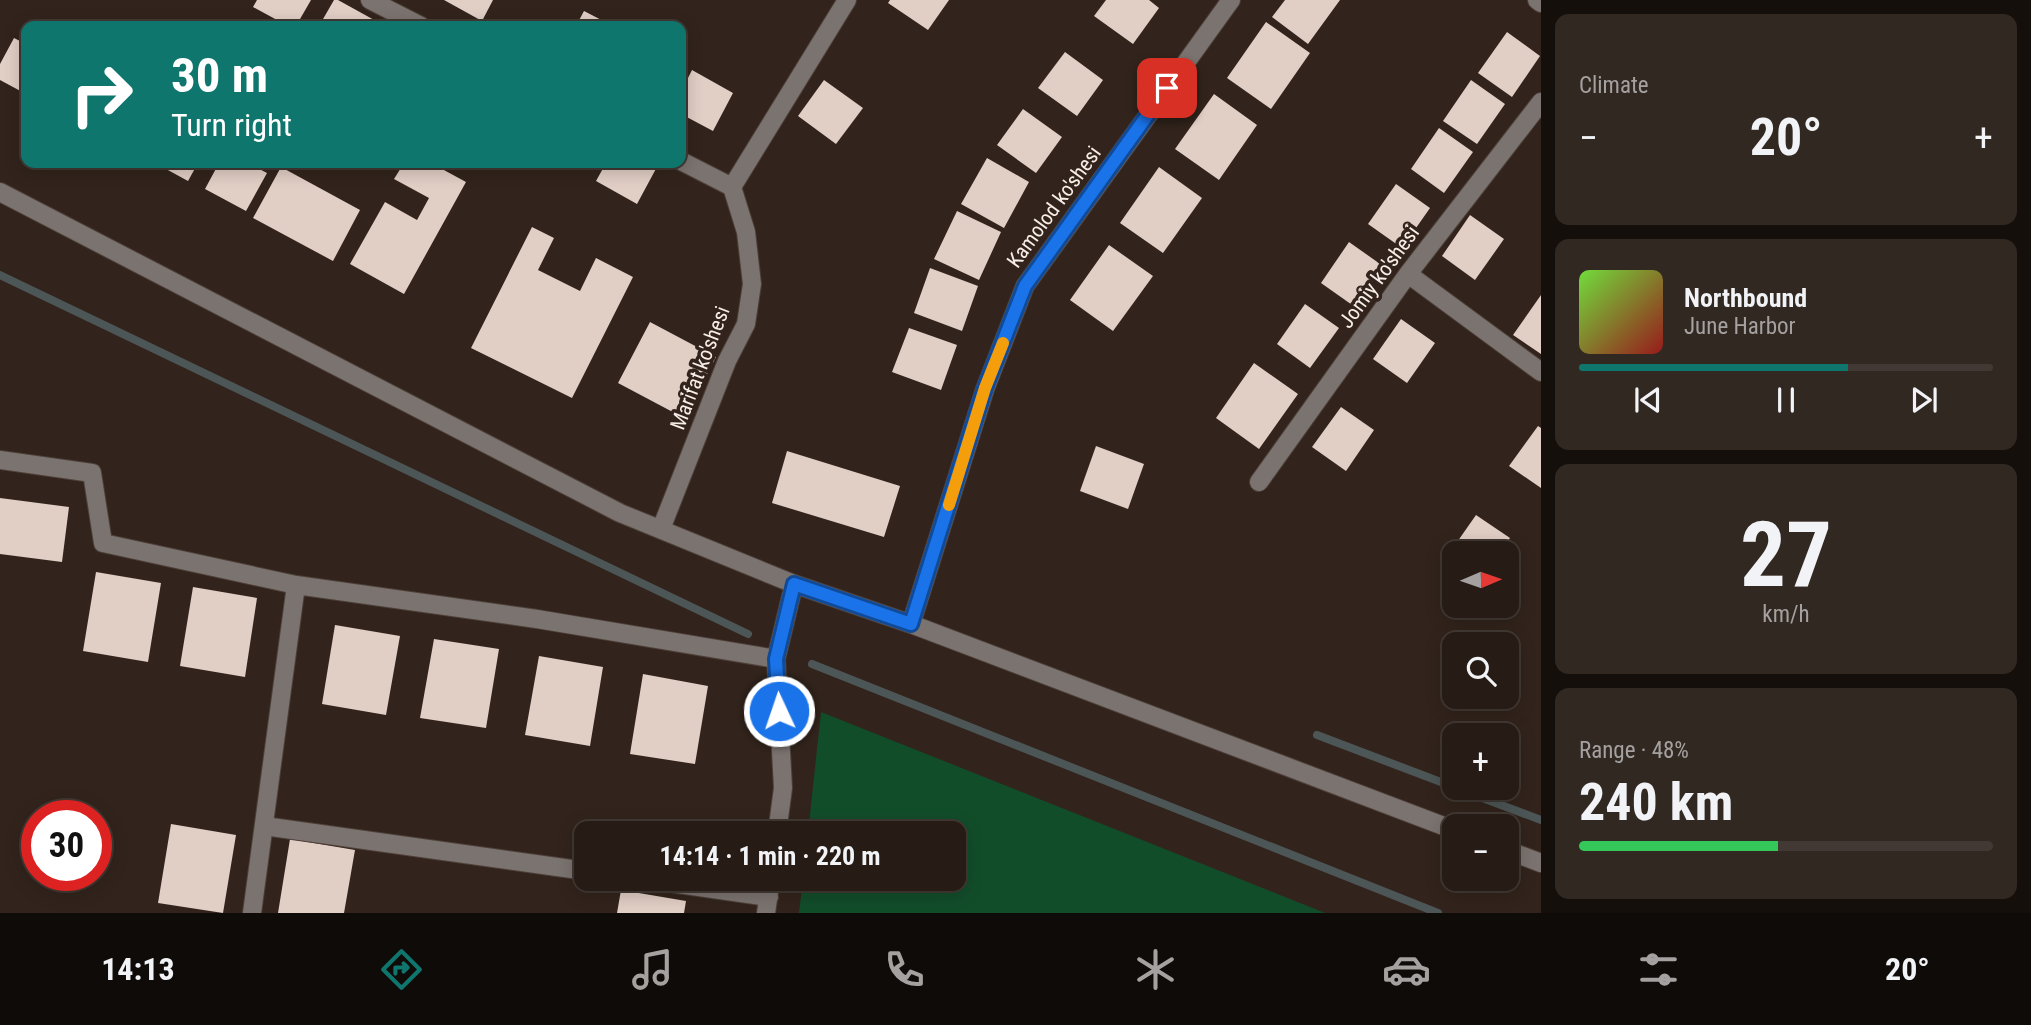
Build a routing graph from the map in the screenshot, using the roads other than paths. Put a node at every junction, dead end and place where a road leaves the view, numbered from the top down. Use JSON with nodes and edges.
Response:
{"nodes":[{"id":1,"x":370,"y":0,"type":"edge"},
{"id":2,"x":847,"y":0,"type":"edge"},
{"id":3,"x":1231,"y":0,"type":"edge"},
{"id":4,"x":1537,"y":0,"type":"edge"},
{"id":5,"x":1541,"y":3,"type":"edge"},
{"id":6,"x":411,"y":21,"type":"edge"},
{"id":7,"x":1541,"y":102,"type":"edge"},
{"id":8,"x":686,"y":164,"type":"edge"},
{"id":9,"x":732,"y":187,"type":"junction"},
{"id":10,"x":0,"y":192,"type":"edge"},
{"id":11,"x":1408,"y":274,"type":"junction"},
{"id":12,"x":1541,"y":372,"type":"edge"},
{"id":13,"x":0,"y":460,"type":"edge"},
{"id":14,"x":1259,"y":482,"type":"dead end"},
{"id":15,"x":661,"y":529,"type":"junction"},
{"id":16,"x":794,"y":584,"type":"junction"},
{"id":17,"x":296,"y":585,"type":"junction"},
{"id":18,"x":911,"y":624,"type":"junction"},
{"id":19,"x":776,"y":659,"type":"junction"},
{"id":20,"x":779,"y":821,"type":"edge"},
{"id":21,"x":264,"y":825,"type":"junction"},
{"id":22,"x":1442,"y":825,"type":"edge"},
{"id":23,"x":1519,"y":855,"type":"edge"},
{"id":24,"x":1541,"y":863,"type":"edge"},
{"id":25,"x":574,"y":870,"type":"edge"},
{"id":26,"x":699,"y":891,"type":"edge"},
{"id":27,"x":767,"y":905,"type":"edge"},
{"id":28,"x":251,"y":913,"type":"edge"}],
"edges":[{"from":1,"to":6,"type":"street"},
{"from":2,"to":9,"type":"street"},
{"from":3,"to":18,"type":"street","name":"Kamolod ko'shesi"},
{"from":4,"to":5,"type":"street"},
{"from":7,"to":11,"type":"street","name":"Jomiy ko'shesi"},
{"from":8,"to":9,"type":"street"},
{"from":9,"to":15,"type":"street","name":"Marifat ko'shesi"},
{"from":10,"to":15,"type":"street"},
{"from":11,"to":12,"type":"street"},
{"from":11,"to":14,"type":"street","name":"Jomiy ko'shesi"},
{"from":13,"to":17,"type":"street"},
{"from":15,"to":16,"type":"street"},
{"from":16,"to":18,"type":"street"},
{"from":16,"to":19,"type":"street"},
{"from":17,"to":19,"type":"street"},
{"from":17,"to":21,"type":"street"},
{"from":18,"to":22,"type":"street"},
{"from":19,"to":20,"type":"street"},
{"from":21,"to":25,"type":"street"},
{"from":21,"to":28,"type":"street"},
{"from":23,"to":24,"type":"street"},
{"from":26,"to":27,"type":"street"}]}
